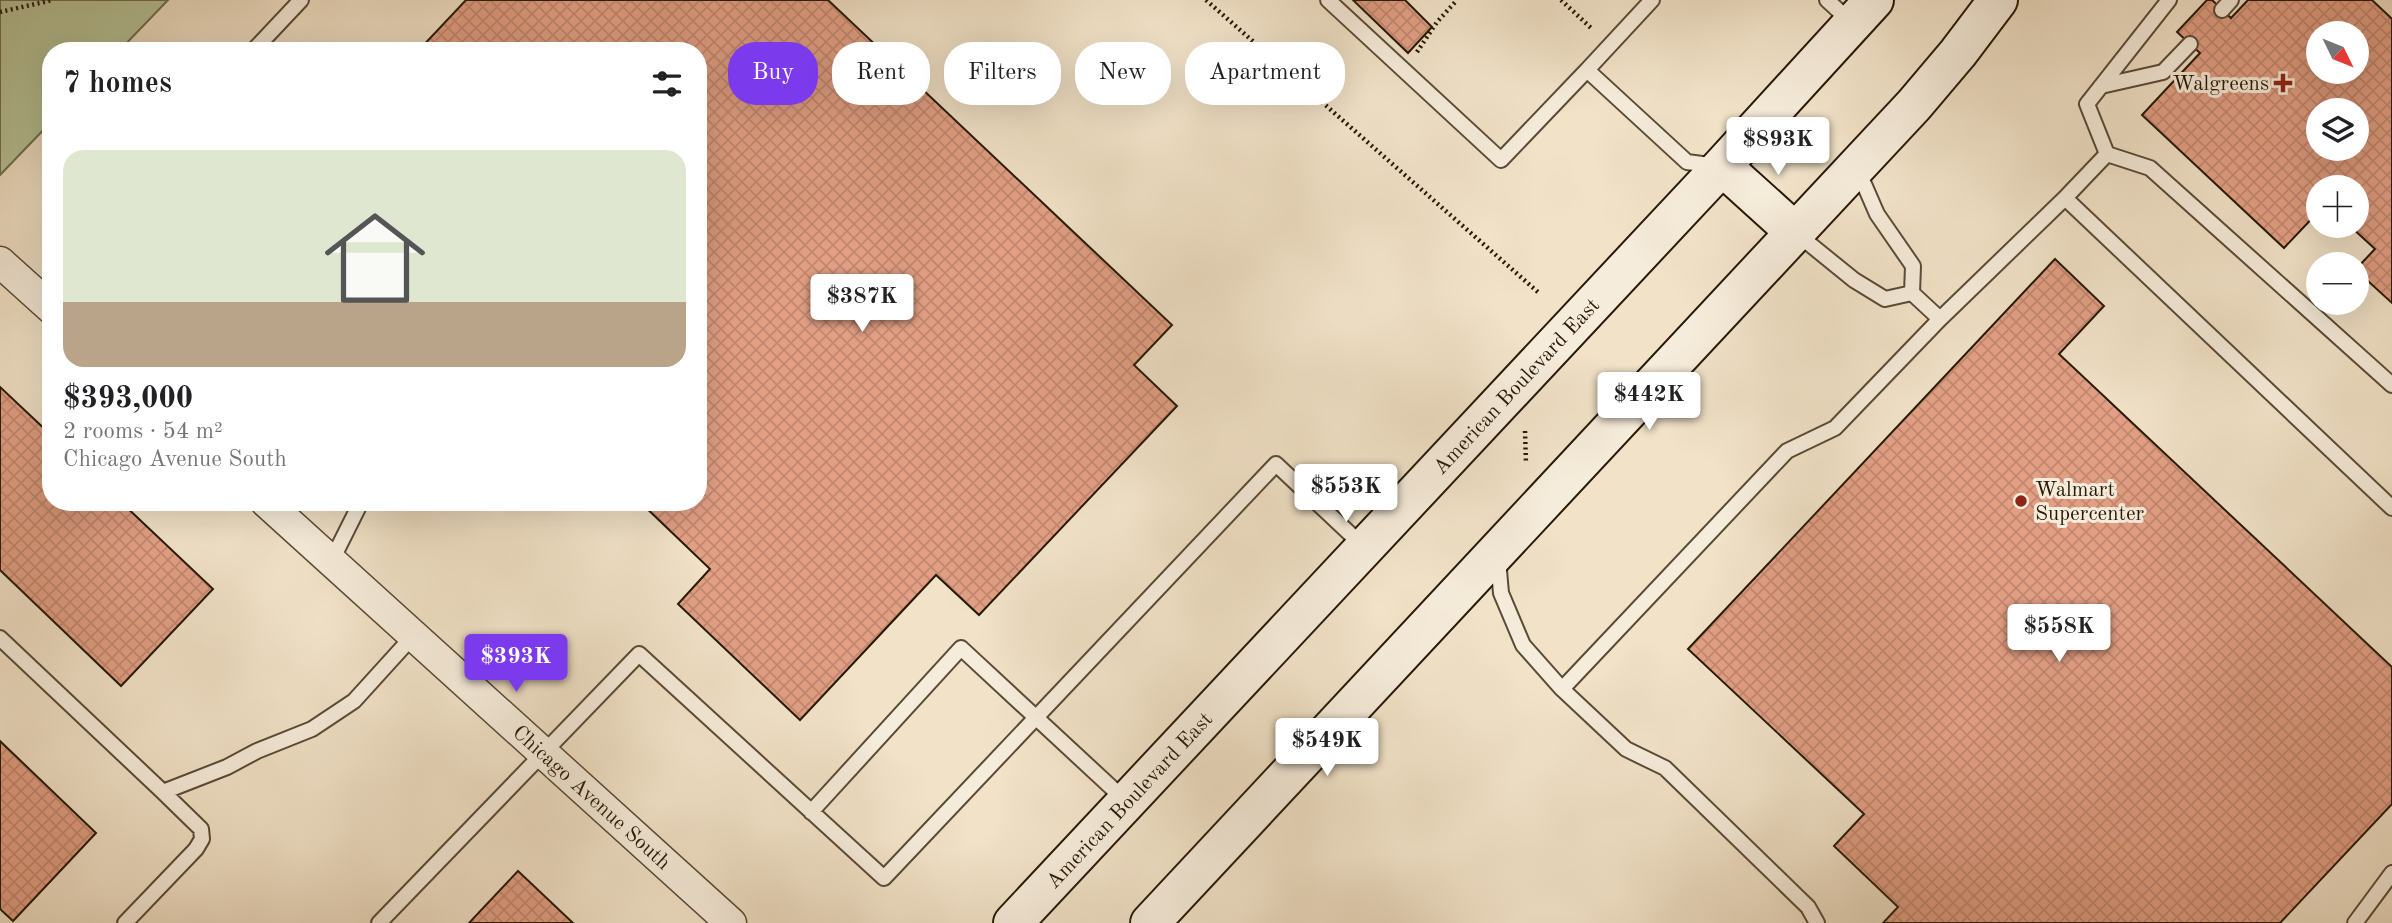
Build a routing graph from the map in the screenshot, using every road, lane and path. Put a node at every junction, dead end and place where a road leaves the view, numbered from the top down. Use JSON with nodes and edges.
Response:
{"nodes":[{"id":1,"x":53,"y":0,"type":"edge"},
{"id":2,"x":300,"y":0,"type":"edge"},
{"id":3,"x":1206,"y":0,"type":"edge"},
{"id":4,"x":1328,"y":0,"type":"edge"},
{"id":5,"x":1457,"y":0,"type":"edge"},
{"id":6,"x":1561,"y":0,"type":"edge"},
{"id":7,"x":1651,"y":0,"type":"edge"},
{"id":8,"x":1997,"y":0,"type":"edge"},
{"id":9,"x":2169,"y":0,"type":"edge"},
{"id":10,"x":1851,"y":8,"type":"edge"},
{"id":11,"x":0,"y":12,"type":"edge"},
{"id":12,"x":261,"y":42,"type":"edge"},
{"id":13,"x":2190,"y":44,"type":"dead end"},
{"id":14,"x":1609,"y":46,"type":"junction"},
{"id":15,"x":1404,"y":70,"type":"junction"},
{"id":16,"x":1587,"y":70,"type":"junction"},
{"id":17,"x":2101,"y":86,"type":"junction"},
{"id":18,"x":2107,"y":154,"type":"junction"},
{"id":19,"x":1722,"y":166,"type":"junction"},
{"id":20,"x":1856,"y":167,"type":"junction"},
{"id":21,"x":2065,"y":198,"type":"junction"},
{"id":22,"x":1795,"y":232,"type":"junction"},
{"id":23,"x":0,"y":262,"type":"edge"},
{"id":24,"x":1539,"y":293,"type":"dead end"},
{"id":25,"x":1912,"y":293,"type":"junction"},
{"id":26,"x":42,"y":298,"type":"edge"},
{"id":27,"x":1940,"y":319,"type":"junction"},
{"id":28,"x":2392,"y":385,"type":"edge"},
{"id":29,"x":1525,"y":427,"type":"dead end"},
{"id":30,"x":1526,"y":472,"type":"dead end"},
{"id":31,"x":2392,"y":508,"type":"edge"},
{"id":32,"x":276,"y":511,"type":"edge"},
{"id":33,"x":356,"y":511,"type":"edge"},
{"id":34,"x":1365,"y":548,"type":"junction"},
{"id":35,"x":1497,"y":551,"type":"junction"},
{"id":36,"x":331,"y":562,"type":"junction"},
{"id":37,"x":413,"y":636,"type":"junction"},
{"id":38,"x":0,"y":638,"type":"edge"},
{"id":39,"x":1562,"y":690,"type":"junction"},
{"id":40,"x":1035,"y":718,"type":"junction"},
{"id":41,"x":544,"y":753,"type":"junction"},
{"id":42,"x":163,"y":792,"type":"junction"},
{"id":43,"x":1127,"y":802,"type":"junction"},
{"id":44,"x":811,"y":812,"type":"junction"},
{"id":45,"x":2392,"y":873,"type":"edge"},
{"id":46,"x":125,"y":923,"type":"edge"},
{"id":47,"x":379,"y":923,"type":"edge"},
{"id":48,"x":731,"y":923,"type":"edge"},
{"id":49,"x":1013,"y":923,"type":"edge"},
{"id":50,"x":1150,"y":923,"type":"edge"},
{"id":51,"x":1817,"y":923,"type":"edge"},
{"id":52,"x":2355,"y":923,"type":"edge"}],
"edges":[{"from":1,"to":11,"type":"path"},
{"from":2,"to":12,"type":"lane"},
{"from":3,"to":24,"type":"path"},
{"from":4,"to":15,"type":"lane"},
{"from":5,"to":15,"type":"path"},
{"from":6,"to":14,"type":"path"},
{"from":7,"to":14,"type":"lane"},
{"from":8,"to":20,"type":"main road"},
{"from":9,"to":17,"type":"lane"},
{"from":10,"to":19,"type":"main road","name":"American Boulevard East"},
{"from":13,"to":17,"type":"lane"},
{"from":14,"to":16,"type":"lane"},
{"from":15,"to":16,"type":"lane"},
{"from":16,"to":19,"type":"lane"},
{"from":17,"to":18,"type":"lane"},
{"from":18,"to":21,"type":"lane"},
{"from":18,"to":28,"type":"lane"},
{"from":19,"to":22,"type":"main road"},
{"from":19,"to":34,"type":"main road","name":"American Boulevard East"},
{"from":20,"to":22,"type":"main road"},
{"from":20,"to":25,"type":"lane"},
{"from":21,"to":27,"type":"lane"},
{"from":21,"to":31,"type":"lane"},
{"from":22,"to":25,"type":"lane"},
{"from":22,"to":35,"type":"main road"},
{"from":23,"to":26,"type":"street"},
{"from":25,"to":27,"type":"lane"},
{"from":27,"to":39,"type":"lane"},
{"from":29,"to":30,"type":"path"},
{"from":32,"to":36,"type":"street","name":"Chicago Avenue South"},
{"from":33,"to":36,"type":"lane"},
{"from":34,"to":40,"type":"lane"},
{"from":34,"to":43,"type":"main road","name":"American Boulevard East"},
{"from":35,"to":39,"type":"lane"},
{"from":35,"to":50,"type":"main road"},
{"from":36,"to":37,"type":"street","name":"Chicago Avenue South"},
{"from":37,"to":41,"type":"street","name":"Chicago Avenue South"},
{"from":37,"to":42,"type":"lane"},
{"from":38,"to":42,"type":"lane"},
{"from":39,"to":51,"type":"lane"},
{"from":40,"to":43,"type":"lane"},
{"from":40,"to":44,"type":"lane"},
{"from":40,"to":44,"type":"lane"},
{"from":41,"to":44,"type":"lane"},
{"from":41,"to":47,"type":"lane"},
{"from":41,"to":48,"type":"street","name":"Chicago Avenue South"},
{"from":42,"to":46,"type":"lane"},
{"from":43,"to":49,"type":"main road","name":"American Boulevard East"},
{"from":45,"to":52,"type":"lane"}]}
